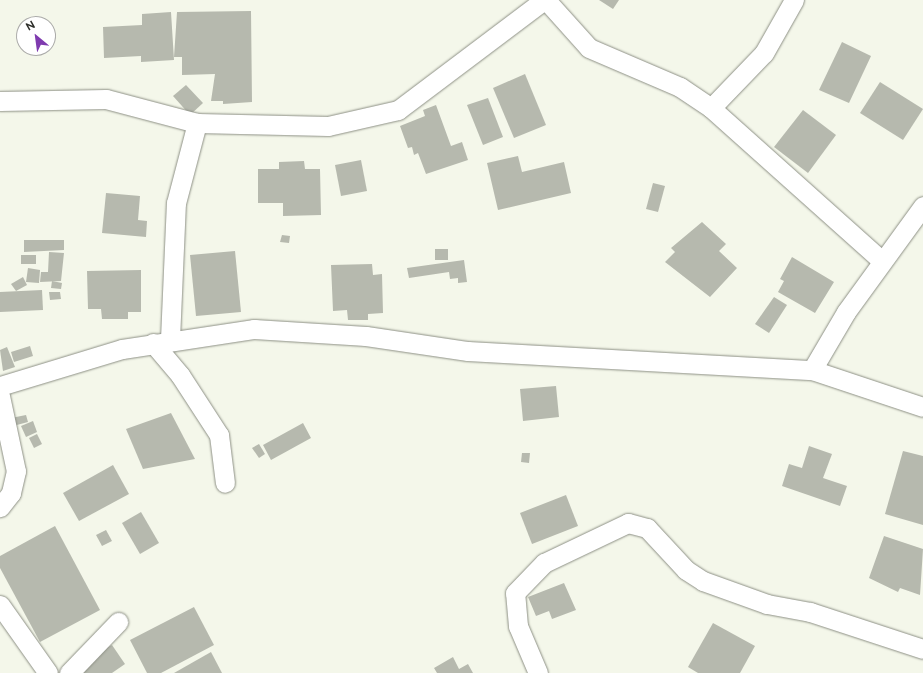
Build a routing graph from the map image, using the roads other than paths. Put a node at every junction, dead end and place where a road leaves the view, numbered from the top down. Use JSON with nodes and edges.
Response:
{"nodes":[{"id":1,"x":545,"y":0,"type":"edge"},
{"id":2,"x":794,"y":0,"type":"edge"},
{"id":3,"x":0,"y":101,"type":"edge"},
{"id":4,"x":711,"y":108,"type":"junction"},
{"id":5,"x":197,"y":123,"type":"junction"},
{"id":6,"x":923,"y":206,"type":"edge"},
{"id":7,"x":881,"y":260,"type":"junction"},
{"id":8,"x":161,"y":341,"type":"junction"},
{"id":9,"x":812,"y":370,"type":"junction"},
{"id":10,"x":0,"y":386,"type":"edge"},
{"id":11,"x":0,"y":396,"type":"edge"},
{"id":12,"x":923,"y":406,"type":"edge"},
{"id":13,"x":225,"y":482,"type":"dead end"},
{"id":14,"x":0,"y":508,"type":"edge"},
{"id":15,"x":0,"y":605,"type":"edge"},
{"id":16,"x":118,"y":622,"type":"dead end"},
{"id":17,"x":923,"y":649,"type":"edge"},
{"id":18,"x":48,"y":673,"type":"edge"},
{"id":19,"x":69,"y":673,"type":"edge"},
{"id":20,"x":538,"y":673,"type":"edge"}],
"edges":[{"from":1,"to":4,"type":"street"},
{"from":1,"to":5,"type":"street"},
{"from":2,"to":4,"type":"street"},
{"from":3,"to":5,"type":"street"},
{"from":4,"to":7,"type":"street"},
{"from":5,"to":8,"type":"street"},
{"from":6,"to":7,"type":"street"},
{"from":7,"to":9,"type":"street"},
{"from":8,"to":9,"type":"street"},
{"from":8,"to":10,"type":"street"},
{"from":8,"to":13,"type":"street"},
{"from":9,"to":12,"type":"street"},
{"from":11,"to":14,"type":"street"},
{"from":15,"to":18,"type":"street"},
{"from":16,"to":19,"type":"street"},
{"from":17,"to":20,"type":"street"}]}
